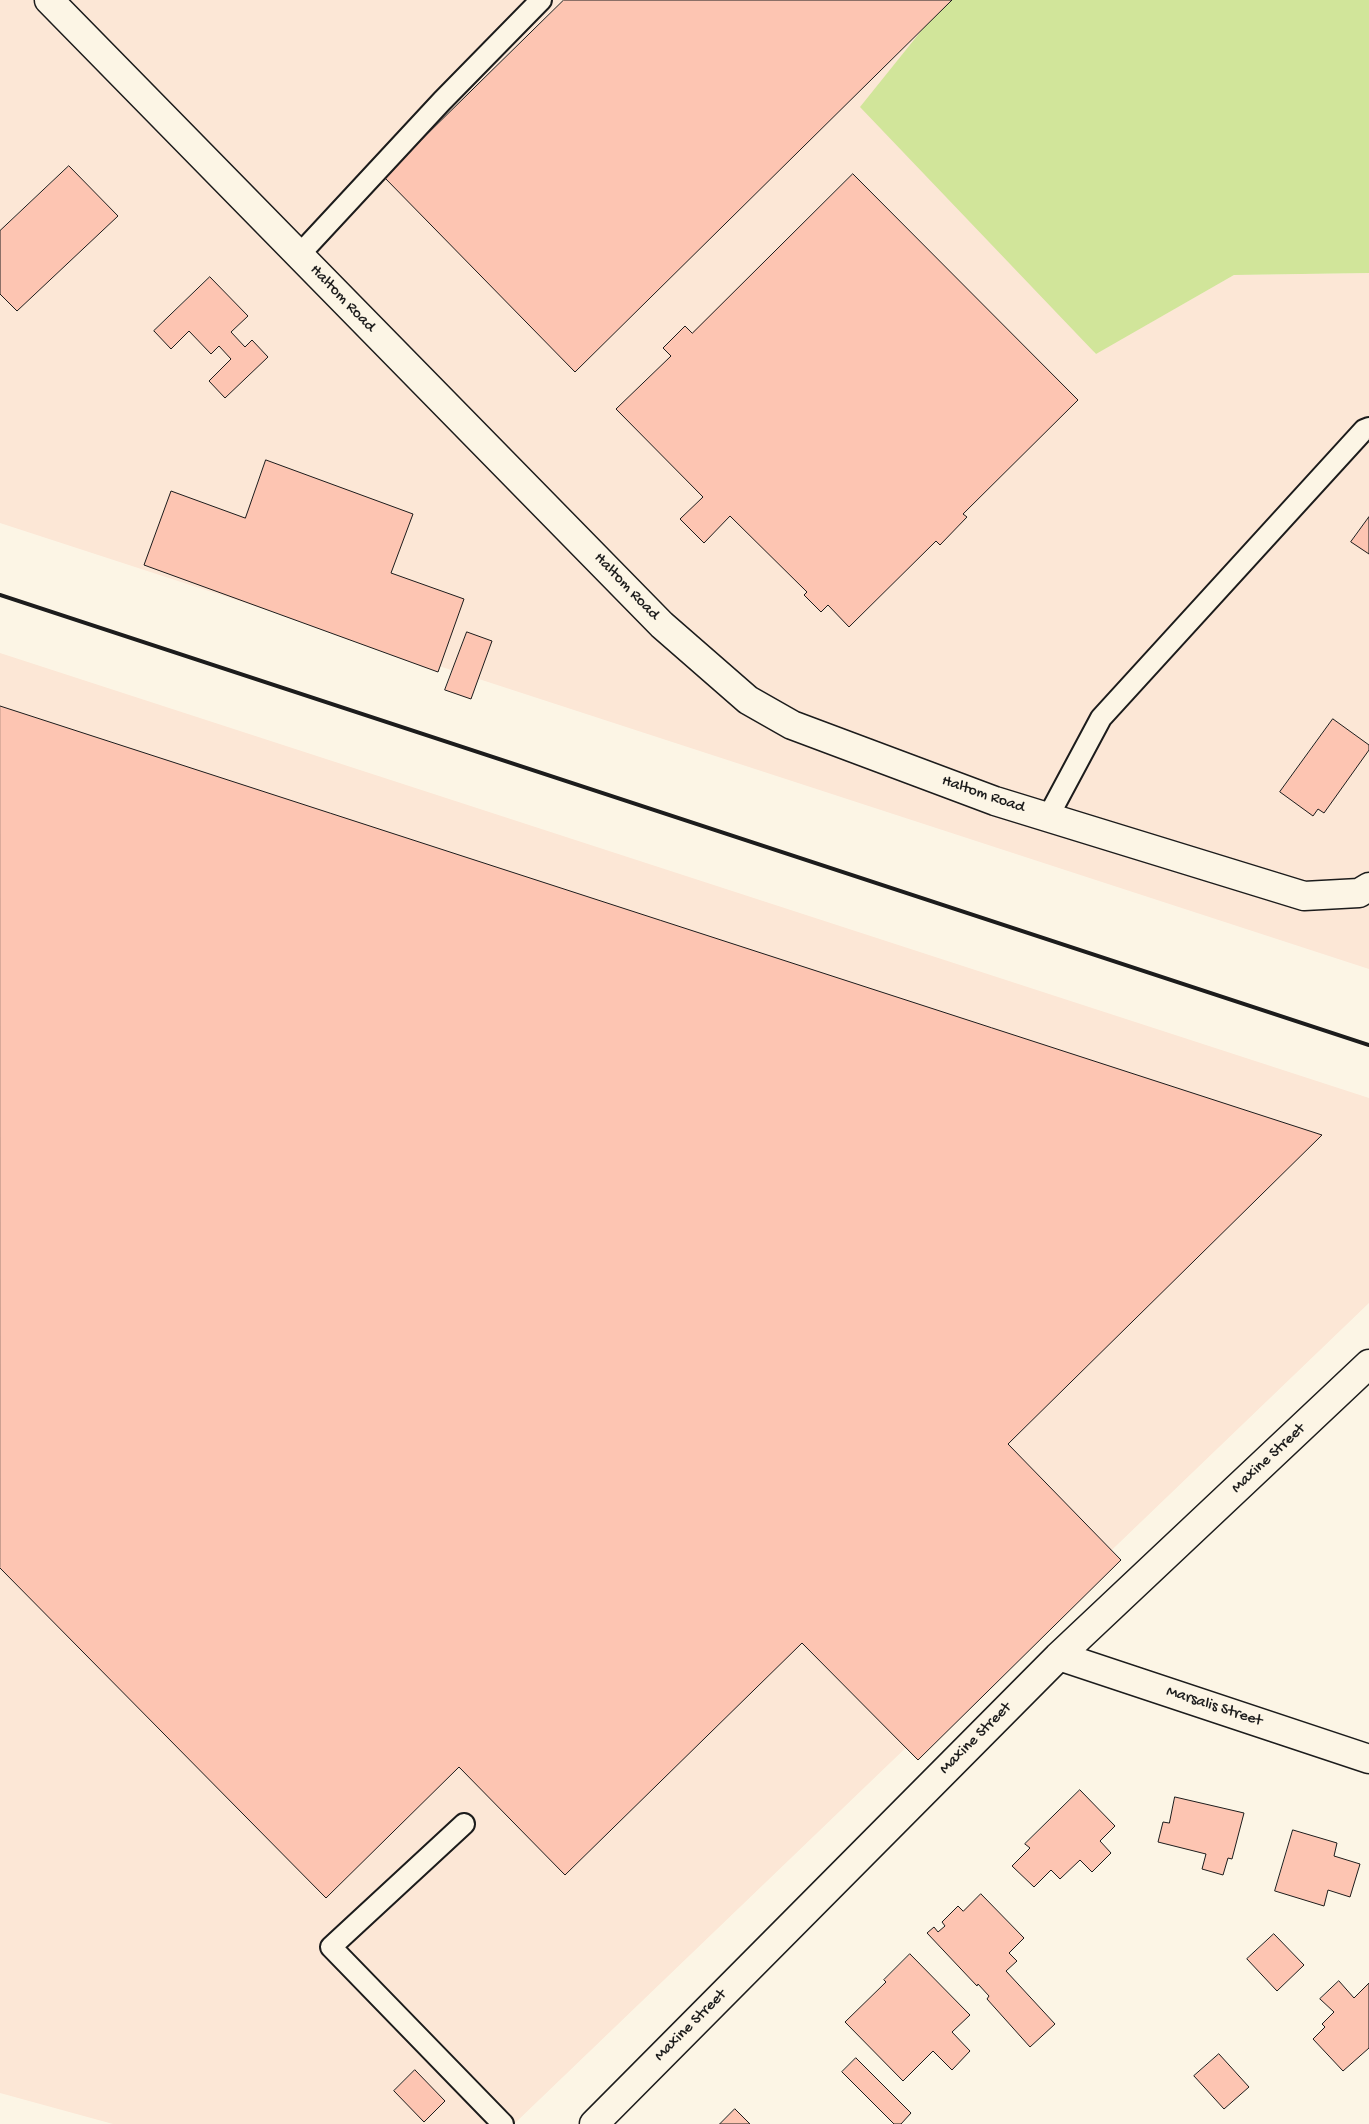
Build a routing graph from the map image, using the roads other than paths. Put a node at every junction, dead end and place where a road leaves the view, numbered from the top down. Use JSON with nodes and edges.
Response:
{"nodes":[{"id":1,"x":49,"y":0,"type":"edge"},
{"id":2,"x":542,"y":0,"type":"edge"},
{"id":3,"x":299,"y":254,"type":"junction"},
{"id":4,"x":1369,"y":428,"type":"edge"},
{"id":5,"x":1048,"y":817,"type":"junction"},
{"id":6,"x":1369,"y":888,"type":"edge"},
{"id":7,"x":1369,"y":1364,"type":"edge"},
{"id":8,"x":1059,"y":1656,"type":"junction"},
{"id":9,"x":1369,"y":1758,"type":"edge"},
{"id":10,"x":464,"y":1824,"type":"dead end"},
{"id":11,"x":502,"y":2124,"type":"edge"},
{"id":12,"x":594,"y":2124,"type":"edge"}],
"edges":[{"from":1,"to":3,"type":"street","name":"Haltom Road"},
{"from":2,"to":3,"type":"lane"},
{"from":3,"to":5,"type":"street","name":"Haltom Road"},
{"from":4,"to":5,"type":"lane"},
{"from":5,"to":6,"type":"street","name":"Haltom Road"},
{"from":7,"to":8,"type":"street","name":"Maxine Street"},
{"from":8,"to":9,"type":"street","name":"Marsalis Street"},
{"from":8,"to":12,"type":"street","name":"Maxine Street"},
{"from":10,"to":11,"type":"lane"}]}
